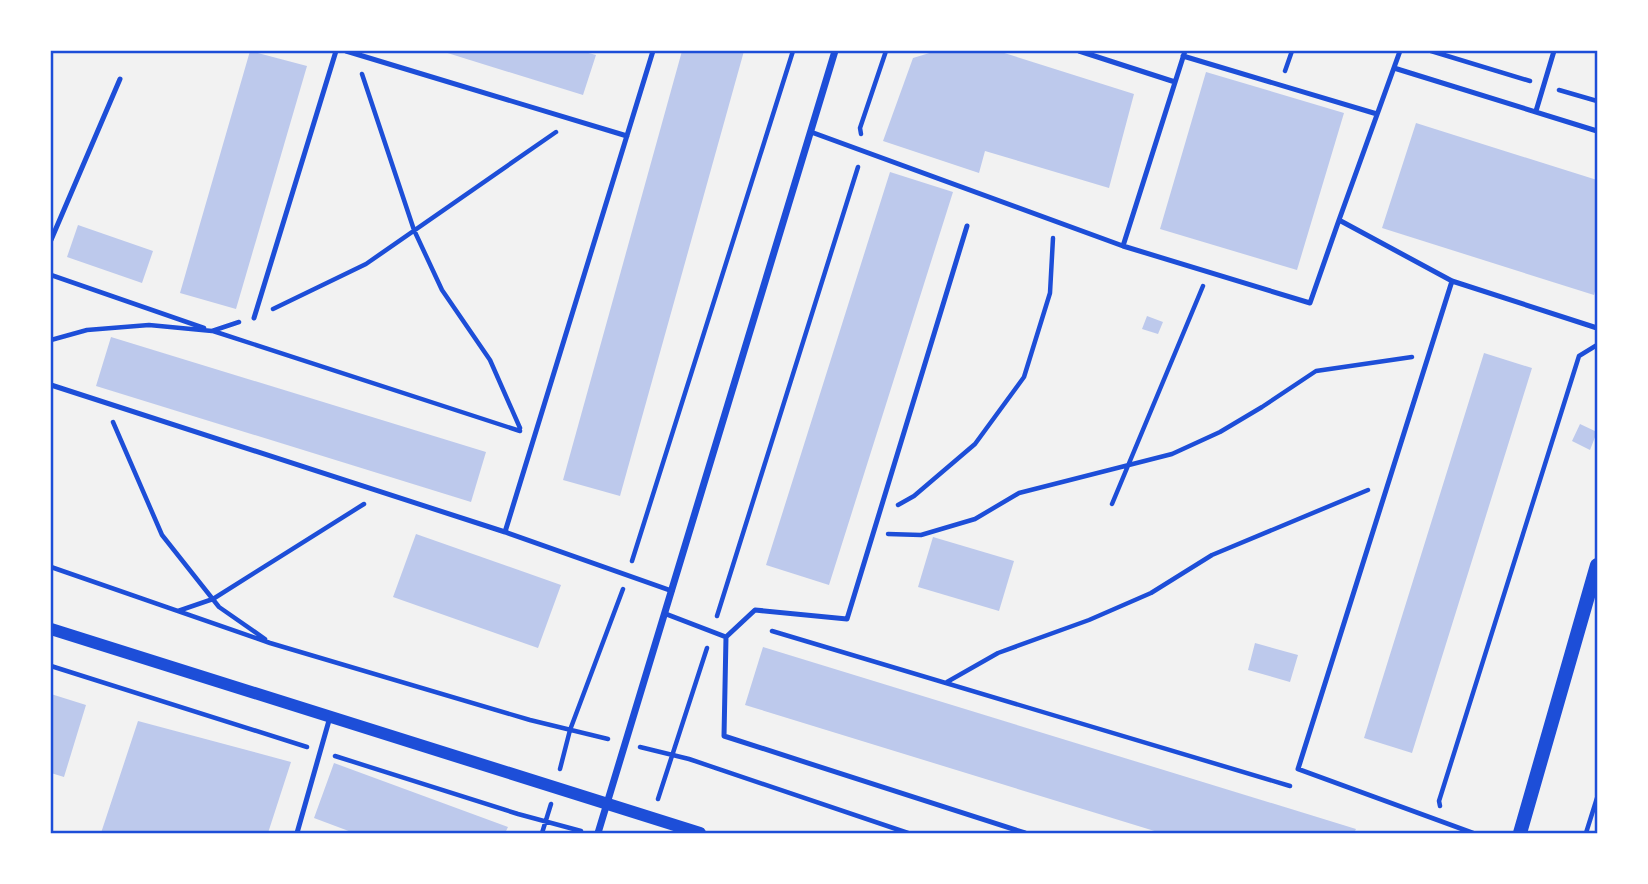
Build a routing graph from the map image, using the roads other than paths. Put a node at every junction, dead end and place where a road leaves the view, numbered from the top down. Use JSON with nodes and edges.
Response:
{"nodes":[{"id":1,"x":336,"y":51,"type":"edge"},
{"id":2,"x":346,"y":51,"type":"edge"},
{"id":3,"x":653,"y":51,"type":"edge"},
{"id":4,"x":835,"y":51,"type":"edge"},
{"id":5,"x":1079,"y":51,"type":"edge"},
{"id":6,"x":1400,"y":51,"type":"edge"},
{"id":7,"x":1554,"y":51,"type":"edge"},
{"id":8,"x":1184,"y":53,"type":"edge"},
{"id":9,"x":1394,"y":68,"type":"junction"},
{"id":10,"x":120,"y":79,"type":"dead end"},
{"id":11,"x":1175,"y":82,"type":"junction"},
{"id":12,"x":1536,"y":111,"type":"junction"},
{"id":13,"x":1377,"y":114,"type":"junction"},
{"id":14,"x":1597,"y":131,"type":"edge"},
{"id":15,"x":811,"y":132,"type":"junction"},
{"id":16,"x":627,"y":136,"type":"junction"},
{"id":17,"x":1339,"y":220,"type":"junction"},
{"id":18,"x":967,"y":226,"type":"dead end"},
{"id":19,"x":51,"y":240,"type":"edge"},
{"id":20,"x":1123,"y":246,"type":"junction"},
{"id":21,"x":1452,"y":281,"type":"junction"},
{"id":22,"x":254,"y":318,"type":"road end"},
{"id":23,"x":1597,"y":328,"type":"edge"},
{"id":24,"x":51,"y":385,"type":"edge"},
{"id":25,"x":505,"y":532,"type":"junction"},
{"id":26,"x":1597,"y":565,"type":"edge"},
{"id":27,"x":673,"y":591,"type":"junction"},
{"id":28,"x":666,"y":614,"type":"junction"},
{"id":29,"x":51,"y":629,"type":"edge"},
{"id":30,"x":726,"y":637,"type":"junction"},
{"id":31,"x":330,"y":717,"type":"junction"},
{"id":32,"x":608,"y":806,"type":"junction"},
{"id":33,"x":297,"y":833,"type":"edge"},
{"id":34,"x":598,"y":833,"type":"edge"},
{"id":35,"x":700,"y":833,"type":"edge"},
{"id":36,"x":1025,"y":833,"type":"edge"},
{"id":37,"x":1473,"y":833,"type":"edge"},
{"id":38,"x":1520,"y":833,"type":"edge"}],
"edges":[{"from":1,"to":22,"type":"lane"},
{"from":2,"to":16,"type":"lane"},
{"from":3,"to":16,"type":"lane"},
{"from":4,"to":15,"type":"street"},
{"from":5,"to":11,"type":"lane"},
{"from":6,"to":9,"type":"lane"},
{"from":7,"to":12,"type":"lane"},
{"from":8,"to":11,"type":"lane"},
{"from":8,"to":13,"type":"lane"},
{"from":9,"to":12,"type":"lane"},
{"from":9,"to":13,"type":"lane"},
{"from":10,"to":19,"type":"lane"},
{"from":11,"to":20,"type":"lane"},
{"from":12,"to":14,"type":"lane"},
{"from":13,"to":17,"type":"lane"},
{"from":15,"to":20,"type":"lane"},
{"from":15,"to":27,"type":"street"},
{"from":16,"to":25,"type":"lane"},
{"from":17,"to":20,"type":"lane"},
{"from":17,"to":21,"type":"lane"},
{"from":18,"to":30,"type":"lane"},
{"from":21,"to":23,"type":"lane"},
{"from":21,"to":37,"type":"lane"},
{"from":24,"to":25,"type":"lane"},
{"from":25,"to":27,"type":"lane"},
{"from":26,"to":38,"type":"main road"},
{"from":27,"to":28,"type":"street"},
{"from":28,"to":30,"type":"lane"},
{"from":28,"to":32,"type":"street"},
{"from":29,"to":31,"type":"street"},
{"from":30,"to":36,"type":"lane"},
{"from":31,"to":32,"type":"street"},
{"from":31,"to":33,"type":"lane"},
{"from":32,"to":34,"type":"street"},
{"from":32,"to":35,"type":"street"}]}
